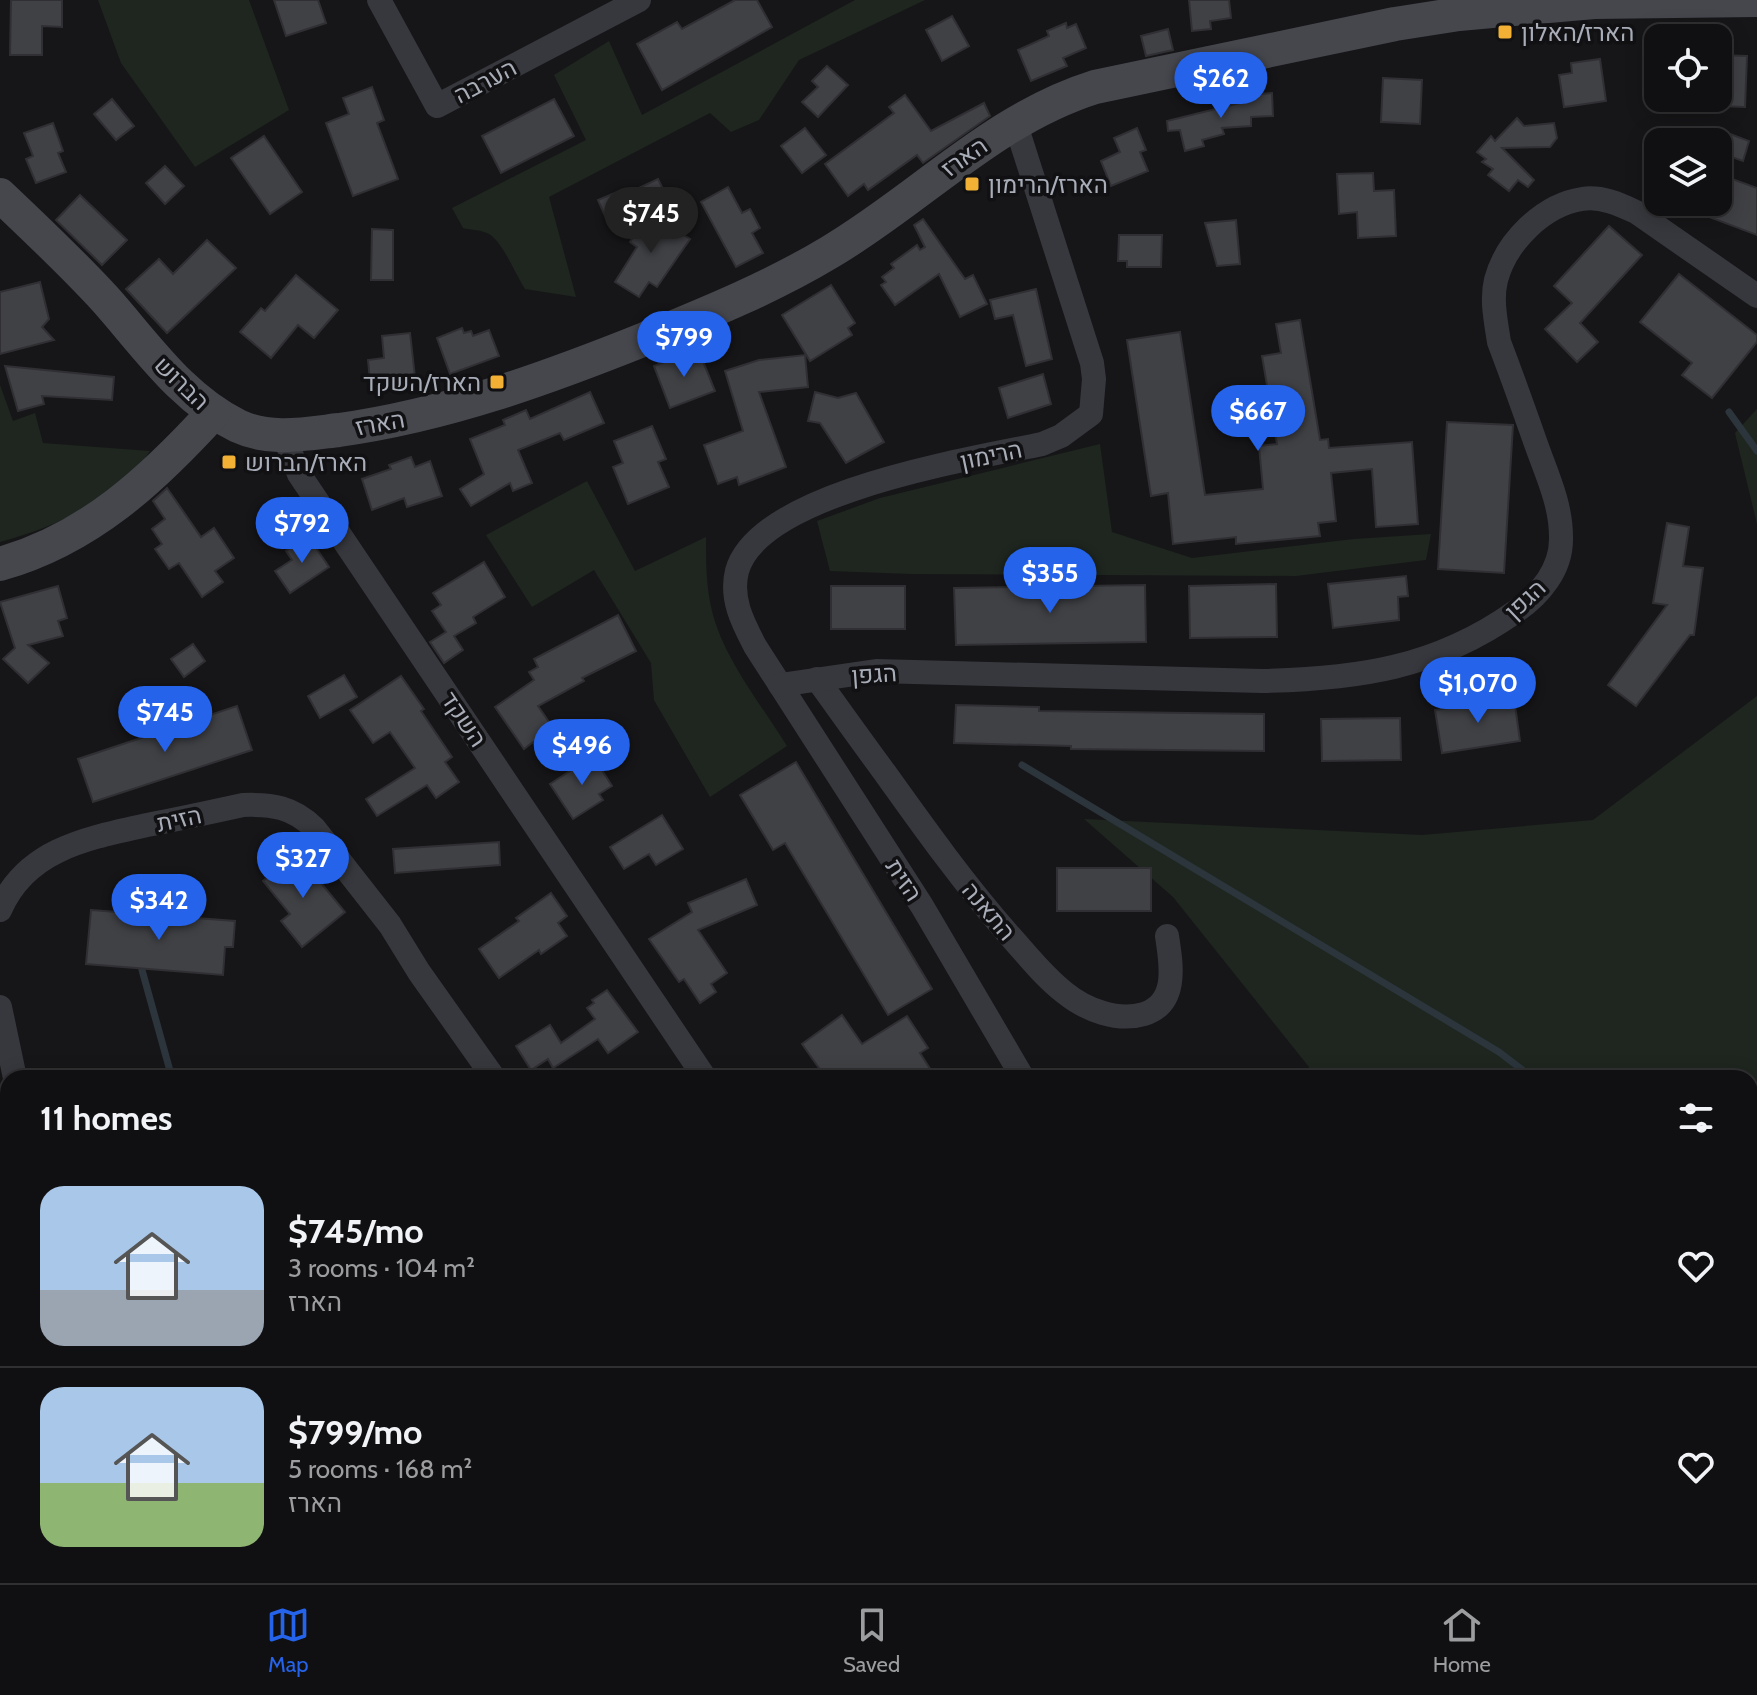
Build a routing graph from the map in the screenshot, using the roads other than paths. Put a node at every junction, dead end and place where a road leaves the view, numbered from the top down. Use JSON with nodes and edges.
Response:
{"nodes":[{"id":1,"x":379,"y":0,"type":"edge"},
{"id":2,"x":639,"y":0,"type":"edge"},
{"id":3,"x":1757,"y":0,"type":"edge"},
{"id":4,"x":1438,"y":8,"type":"edge"},
{"id":5,"x":1015,"y":122,"type":"junction"},
{"id":6,"x":0,"y":195,"type":"edge"},
{"id":7,"x":1757,"y":296,"type":"edge"},
{"id":8,"x":214,"y":412,"type":"junction"},
{"id":9,"x":284,"y":436,"type":"junction"},
{"id":10,"x":0,"y":564,"type":"edge"},
{"id":11,"x":817,"y":679,"type":"junction"},
{"id":12,"x":780,"y":685,"type":"junction"},
{"id":13,"x":0,"y":910,"type":"edge"},
{"id":14,"x":1167,"y":936,"type":"dead end"},
{"id":15,"x":0,"y":1007,"type":"edge"},
{"id":16,"x":13,"y":1070,"type":"edge"},
{"id":17,"x":488,"y":1070,"type":"edge"},
{"id":18,"x":700,"y":1070,"type":"edge"},
{"id":19,"x":1018,"y":1070,"type":"edge"}],
"edges":[{"from":1,"to":2,"type":"street","name":"הערבה"},
{"from":3,"to":4,"type":"street","name":"הארז"},
{"from":4,"to":5,"type":"street","name":"הארז"},
{"from":5,"to":9,"type":"street","name":"הארז"},
{"from":5,"to":12,"type":"street","name":"הרימון"},
{"from":6,"to":8,"type":"street","name":"הברוש"},
{"from":7,"to":11,"type":"street","name":"הגפן"},
{"from":8,"to":9,"type":"street","name":"הארז"},
{"from":8,"to":10,"type":"street","name":"הברוש"},
{"from":9,"to":18,"type":"street","name":"השקד"},
{"from":11,"to":12,"type":"street","name":"הגפן"},
{"from":11,"to":14,"type":"street","name":"התאנה"},
{"from":12,"to":19,"type":"street","name":"הזית"},
{"from":13,"to":17,"type":"street","name":"הזית"},
{"from":15,"to":16,"type":"street"}]}
